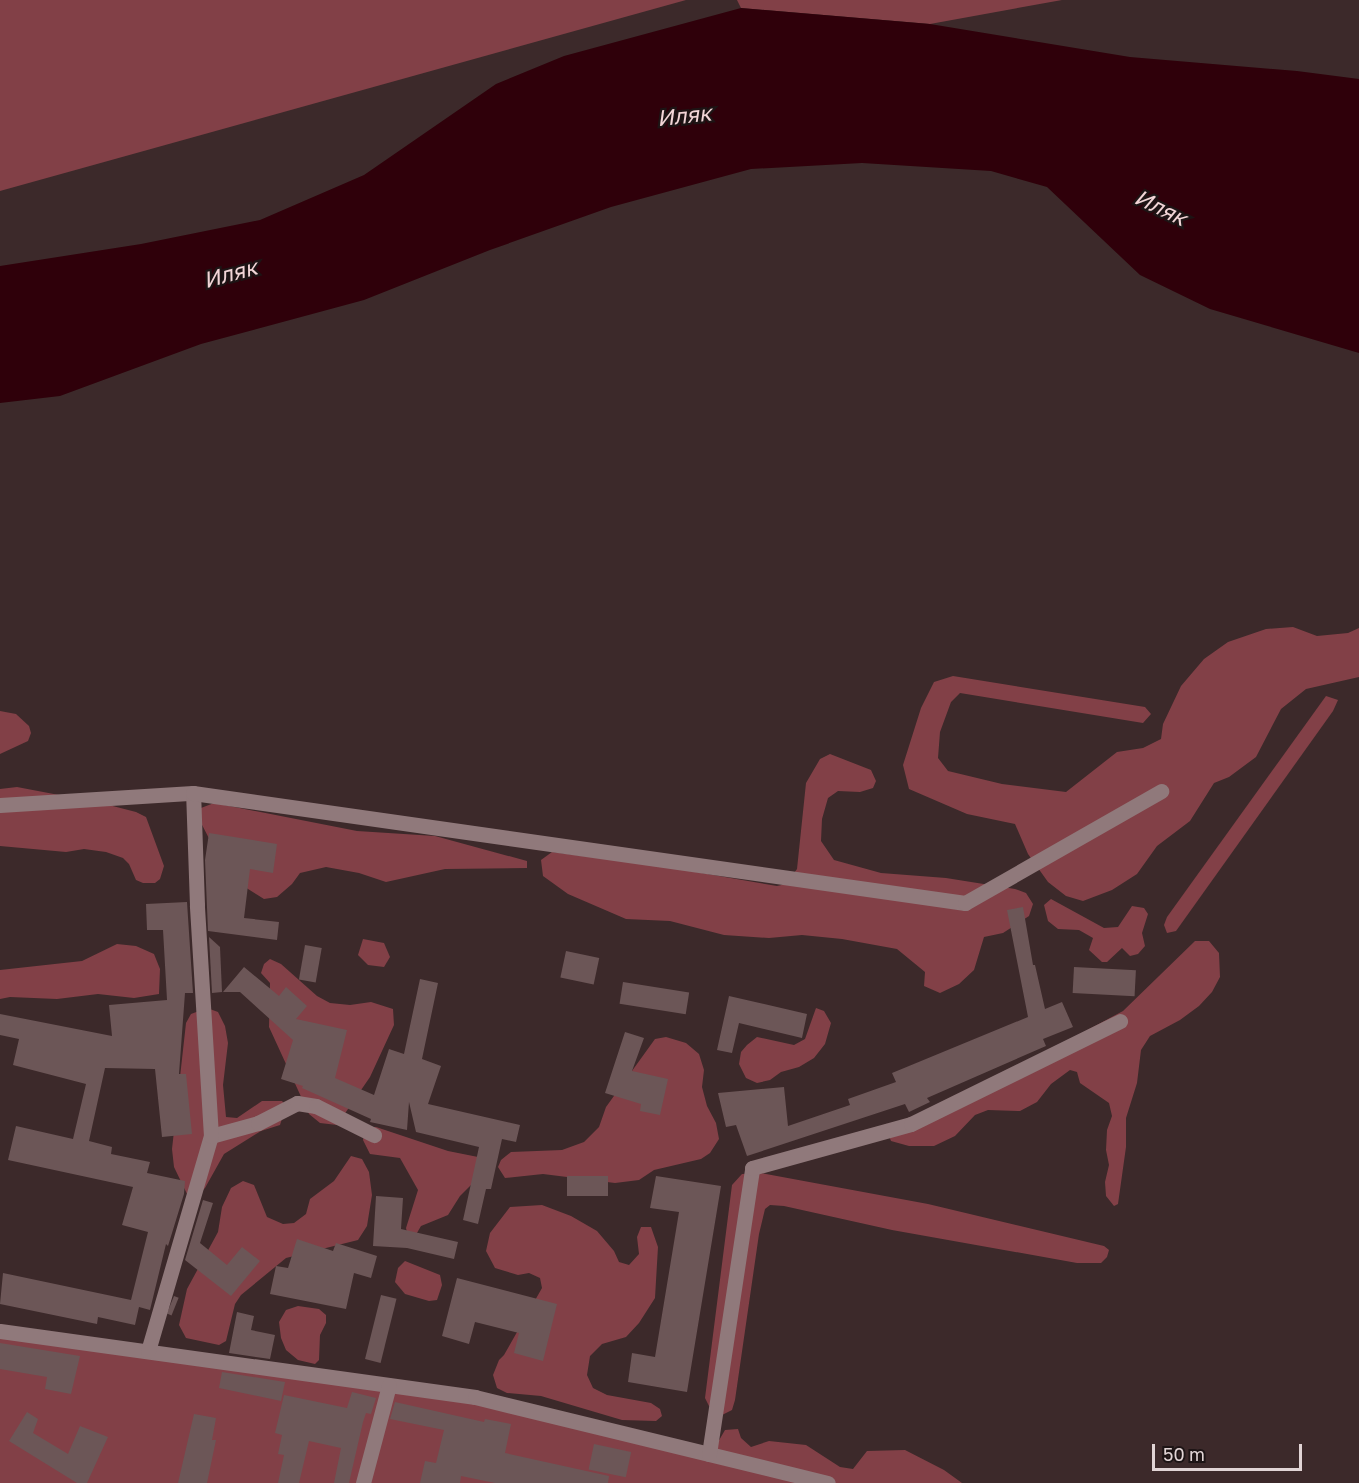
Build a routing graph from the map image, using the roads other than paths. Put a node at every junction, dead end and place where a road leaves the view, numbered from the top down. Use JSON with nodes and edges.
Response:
{"nodes":[{"id":1,"x":1161,"y":791,"type":"dead end"},
{"id":2,"x":193,"y":793,"type":"junction"},
{"id":3,"x":0,"y":805,"type":"edge"},
{"id":4,"x":1120,"y":1021,"type":"dead end"},
{"id":5,"x":374,"y":1135,"type":"dead end"},
{"id":6,"x":211,"y":1136,"type":"junction"},
{"id":7,"x":0,"y":1331,"type":"edge"},
{"id":8,"x":148,"y":1351,"type":"junction"},
{"id":9,"x":389,"y":1385,"type":"junction"},
{"id":10,"x":709,"y":1454,"type":"junction"},
{"id":11,"x":363,"y":1483,"type":"edge"},
{"id":12,"x":828,"y":1483,"type":"edge"}],
"edges":[{"from":1,"to":2,"type":"street"},
{"from":2,"to":3,"type":"street"},
{"from":2,"to":6,"type":"street"},
{"from":4,"to":10,"type":"street"},
{"from":5,"to":6,"type":"street"},
{"from":6,"to":8,"type":"street"},
{"from":7,"to":8,"type":"street"},
{"from":8,"to":9,"type":"street"},
{"from":9,"to":10,"type":"street"},
{"from":9,"to":11,"type":"street"},
{"from":10,"to":12,"type":"street"}]}
